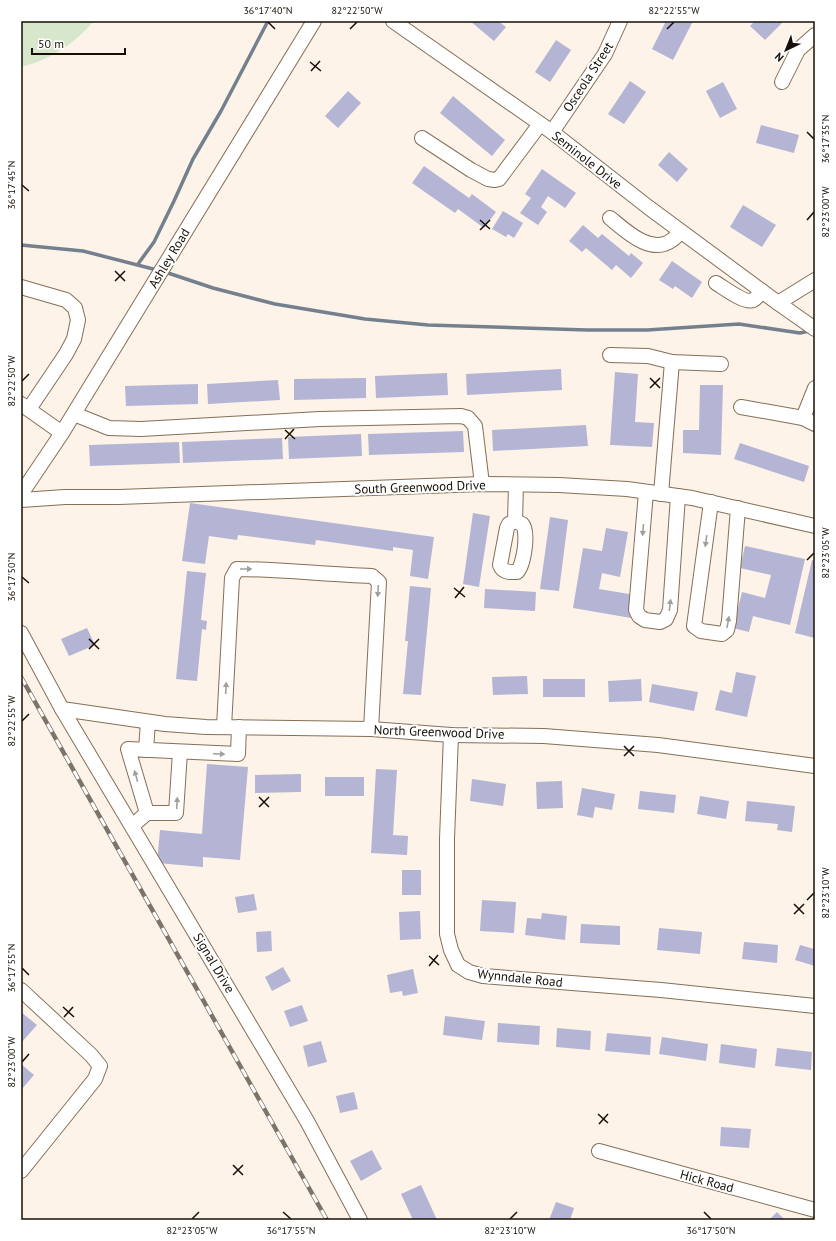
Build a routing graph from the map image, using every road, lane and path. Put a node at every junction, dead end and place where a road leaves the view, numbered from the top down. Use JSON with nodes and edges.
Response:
{"nodes":[{"id":1,"x":314,"y":21,"type":"edge"},
{"id":2,"x":392,"y":21,"type":"edge"},
{"id":3,"x":620,"y":21,"type":"edge"},
{"id":4,"x":815,"y":35,"type":"edge"},
{"id":5,"x":782,"y":82,"type":"dead end"},
{"id":6,"x":540,"y":124,"type":"junction"},
{"id":7,"x":552,"y":132,"type":"junction"},
{"id":8,"x":422,"y":138,"type":"dead end"},
{"id":9,"x":610,"y":218,"type":"dead end"},
{"id":10,"x":681,"y":232,"type":"junction"},
{"id":11,"x":815,"y":280,"type":"edge"},
{"id":12,"x":716,"y":283,"type":"dead end"},
{"id":13,"x":21,"y":287,"type":"edge"},
{"id":14,"x":762,"y":291,"type":"junction"},
{"id":15,"x":778,"y":303,"type":"junction"},
{"id":16,"x":812,"y":326,"type":"edge"},
{"id":17,"x":610,"y":355,"type":"dead end"},
{"id":18,"x":672,"y":362,"type":"junction"},
{"id":19,"x":721,"y":364,"type":"dead end"},
{"id":20,"x":815,"y":388,"type":"edge"},
{"id":21,"x":25,"y":406,"type":"edge"},
{"id":22,"x":741,"y":407,"type":"dead end"},
{"id":23,"x":74,"y":414,"type":"junction"},
{"id":24,"x":809,"y":421,"type":"edge"},
{"id":25,"x":62,"y":433,"type":"junction"},
{"id":26,"x":482,"y":484,"type":"junction"},
{"id":27,"x":516,"y":485,"type":"junction"},
{"id":28,"x":646,"y":492,"type":"junction"},
{"id":29,"x":21,"y":494,"type":"edge"},
{"id":30,"x":661,"y":494,"type":"junction"},
{"id":31,"x":678,"y":496,"type":"junction"},
{"id":32,"x":21,"y":500,"type":"edge"},
{"id":33,"x":711,"y":502,"type":"junction"},
{"id":34,"x":738,"y":508,"type":"junction"},
{"id":35,"x":515,"y":521,"type":"dead end"},
{"id":36,"x":815,"y":526,"type":"edge"},
{"id":37,"x":21,"y":633,"type":"edge"},
{"id":38,"x":62,"y":709,"type":"junction"},
{"id":39,"x":148,"y":722,"type":"junction"},
{"id":40,"x":224,"y":727,"type":"junction"},
{"id":41,"x":239,"y":727,"type":"junction"},
{"id":42,"x":371,"y":729,"type":"junction"},
{"id":43,"x":450,"y":734,"type":"junction"},
{"id":44,"x":146,"y":750,"type":"junction"},
{"id":45,"x":180,"y":752,"type":"junction"},
{"id":46,"x":815,"y":766,"type":"edge"},
{"id":47,"x":147,"y":813,"type":"junction"},
{"id":48,"x":132,"y":826,"type":"junction"},
{"id":49,"x":21,"y":990,"type":"edge"},
{"id":50,"x":815,"y":1006,"type":"edge"},
{"id":51,"x":599,"y":1151,"type":"dead end"},
{"id":52,"x":21,"y":1171,"type":"edge"},
{"id":53,"x":815,"y":1210,"type":"edge"},
{"id":54,"x":360,"y":1220,"type":"edge"}],
"edges":[{"from":1,"to":23,"type":"street","name":"Ashley Road"},
{"from":2,"to":6,"type":"street","name":"Seminole Drive"},
{"from":3,"to":7,"type":"street","name":"Osceola Street"},
{"from":4,"to":5,"type":"street"},
{"from":6,"to":7,"type":"street","name":"Seminole Drive"},
{"from":6,"to":8,"type":"street"},
{"from":7,"to":10,"type":"street","name":"Seminole Drive"},
{"from":9,"to":10,"type":"street"},
{"from":10,"to":14,"type":"street","name":"Seminole Drive"},
{"from":11,"to":15,"type":"street"},
{"from":12,"to":14,"type":"street"},
{"from":13,"to":21,"type":"street"},
{"from":14,"to":15,"type":"street","name":"Seminole Drive"},
{"from":15,"to":16,"type":"street","name":"Seminole Drive"},
{"from":17,"to":18,"type":"street"},
{"from":18,"to":19,"type":"street"},
{"from":18,"to":30,"type":"street"},
{"from":20,"to":24,"type":"street"},
{"from":21,"to":25,"type":"street"},
{"from":22,"to":24,"type":"street"},
{"from":23,"to":25,"type":"street","name":"Ashley Road"},
{"from":23,"to":26,"type":"street"},
{"from":25,"to":29,"type":"street","name":"Ashley Road"},
{"from":26,"to":27,"type":"street","name":"South Greenwood Drive"},
{"from":26,"to":32,"type":"street","name":"South Greenwood Drive"},
{"from":27,"to":28,"type":"street","name":"South Greenwood Drive"},
{"from":27,"to":35,"type":"street"},
{"from":28,"to":30,"type":"street","name":"South Greenwood Drive"},
{"from":28,"to":31,"type":"street","one_way":true},
{"from":30,"to":31,"type":"street","name":"South Greenwood Drive"},
{"from":31,"to":33,"type":"street","name":"South Greenwood Drive"},
{"from":33,"to":34,"type":"street","name":"South Greenwood Drive"},
{"from":33,"to":34,"type":"street","one_way":true},
{"from":34,"to":36,"type":"street","name":"South Greenwood Drive"},
{"from":37,"to":38,"type":"street"},
{"from":38,"to":39,"type":"street","name":"North Greenwood Drive"},
{"from":38,"to":48,"type":"street","name":"Signal Drive"},
{"from":39,"to":40,"type":"street","name":"North Greenwood Drive"},
{"from":39,"to":44,"type":"street"},
{"from":40,"to":41,"type":"street","name":"North Greenwood Drive"},
{"from":40,"to":42,"type":"street","one_way":true},
{"from":41,"to":42,"type":"street","name":"North Greenwood Drive"},
{"from":45,"to":41,"type":"street","one_way":true},
{"from":42,"to":43,"type":"street","name":"North Greenwood Drive"},
{"from":43,"to":46,"type":"street","name":"North Greenwood Drive"},
{"from":43,"to":50,"type":"street","name":"Wynndale Road"},
{"from":44,"to":45,"type":"street"},
{"from":47,"to":44,"type":"street","one_way":true},
{"from":47,"to":45,"type":"street","one_way":true},
{"from":47,"to":48,"type":"street"},
{"from":48,"to":54,"type":"street","name":"Signal Drive"},
{"from":49,"to":52,"type":"street"},
{"from":51,"to":53,"type":"street","name":"Hick Road"}]}
